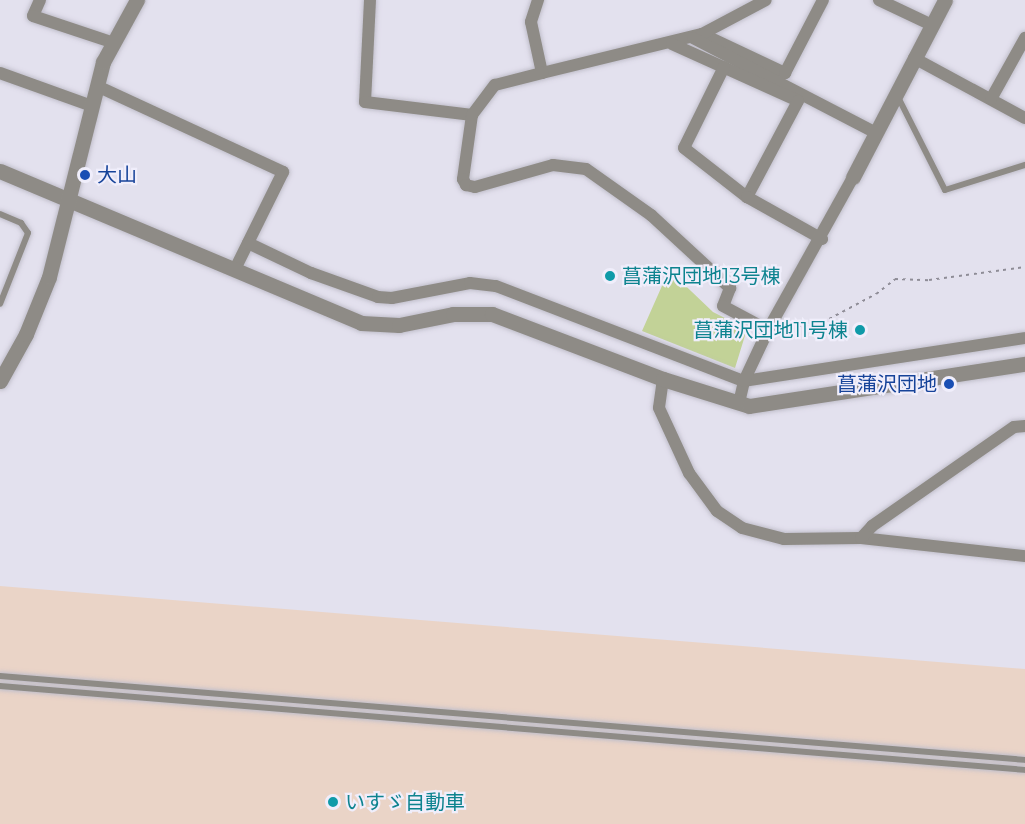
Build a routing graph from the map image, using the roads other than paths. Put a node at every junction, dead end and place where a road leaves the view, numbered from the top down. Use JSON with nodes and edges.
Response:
{"nodes":[{"id":1,"x":40,"y":0,"type":"edge"},
{"id":2,"x":137,"y":0,"type":"edge"},
{"id":3,"x":370,"y":0,"type":"edge"},
{"id":4,"x":538,"y":0,"type":"edge"},
{"id":5,"x":766,"y":0,"type":"edge"},
{"id":6,"x":823,"y":0,"type":"edge"},
{"id":7,"x":879,"y":0,"type":"edge"},
{"id":8,"x":945,"y":0,"type":"edge"},
{"id":9,"x":932,"y":25,"type":"junction"},
{"id":10,"x":697,"y":36,"type":"junction"},
{"id":11,"x":1025,"y":38,"type":"edge"},
{"id":12,"x":111,"y":42,"type":"junction"},
{"id":13,"x":672,"y":44,"type":"junction"},
{"id":14,"x":914,"y":58,"type":"junction"},
{"id":15,"x":724,"y":67,"type":"junction"},
{"id":16,"x":0,"y":73,"type":"edge"},
{"id":17,"x":542,"y":73,"type":"junction"},
{"id":18,"x":97,"y":86,"type":"junction"},
{"id":19,"x":896,"y":93,"type":"junction"},
{"id":20,"x":991,"y":99,"type":"junction"},
{"id":21,"x":92,"y":106,"type":"junction"},
{"id":22,"x":472,"y":115,"type":"junction"},
{"id":23,"x":1025,"y":118,"type":"edge"},
{"id":24,"x":876,"y":133,"type":"junction"},
{"id":25,"x":1025,"y":165,"type":"edge"},
{"id":26,"x":0,"y":171,"type":"edge"},
{"id":27,"x":853,"y":177,"type":"joint"},
{"id":28,"x":747,"y":197,"type":"junction"},
{"id":29,"x":68,"y":200,"type":"junction"},
{"id":30,"x":0,"y":214,"type":"edge"},
{"id":31,"x":822,"y":239,"type":"junction"},
{"id":32,"x":248,"y":243,"type":"junction"},
{"id":33,"x":234,"y":271,"type":"junction"},
{"id":34,"x":0,"y":304,"type":"edge"},
{"id":35,"x":768,"y":330,"type":"junction"},
{"id":36,"x":1025,"y":339,"type":"edge"},
{"id":37,"x":1025,"y":364,"type":"edge"},
{"id":38,"x":663,"y":380,"type":"junction"},
{"id":39,"x":0,"y":381,"type":"edge"},
{"id":40,"x":744,"y":381,"type":"junction"},
{"id":41,"x":739,"y":404,"type":"junction"},
{"id":42,"x":1025,"y":426,"type":"edge"},
{"id":43,"x":861,"y":538,"type":"junction"},
{"id":44,"x":1025,"y":556,"type":"edge"},
{"id":45,"x":0,"y":676,"type":"edge"},
{"id":46,"x":0,"y":686,"type":"edge"},
{"id":47,"x":1025,"y":760,"type":"edge"},
{"id":48,"x":1025,"y":770,"type":"edge"}],
"edges":[{"from":1,"to":12,"type":"street"},
{"from":2,"to":12,"type":"street"},
{"from":3,"to":22,"type":"street"},
{"from":4,"to":17,"type":"street"},
{"from":5,"to":10,"type":"street"},
{"from":6,"to":10,"type":"street"},
{"from":7,"to":9,"type":"street"},
{"from":8,"to":9,"type":"street"},
{"from":9,"to":14,"type":"street"},
{"from":10,"to":13,"type":"street"},
{"from":10,"to":24,"type":"street"},
{"from":11,"to":20,"type":"street"},
{"from":12,"to":18,"type":"street"},
{"from":13,"to":15,"type":"street"},
{"from":13,"to":17,"type":"street"},
{"from":14,"to":19,"type":"street"},
{"from":14,"to":20,"type":"street"},
{"from":15,"to":28,"type":"street"},
{"from":15,"to":28,"type":"street"},
{"from":16,"to":21,"type":"street"},
{"from":17,"to":22,"type":"street"},
{"from":18,"to":21,"type":"street"},
{"from":18,"to":32,"type":"street"},
{"from":19,"to":24,"type":"street"},
{"from":19,"to":25,"type":"lane"},
{"from":20,"to":23,"type":"street"},
{"from":21,"to":29,"type":"street"},
{"from":22,"to":35,"type":"street"},
{"from":24,"to":27,"type":"street"},
{"from":26,"to":29,"type":"street"},
{"from":27,"to":31,"type":"street"},
{"from":28,"to":31,"type":"street"},
{"from":29,"to":33,"type":"street"},
{"from":29,"to":39,"type":"street"},
{"from":30,"to":34,"type":"lane"},
{"from":31,"to":35,"type":"street"},
{"from":32,"to":33,"type":"street"},
{"from":32,"to":40,"type":"street"},
{"from":33,"to":38,"type":"street"},
{"from":35,"to":40,"type":"street"},
{"from":36,"to":40,"type":"street"},
{"from":37,"to":41,"type":"street"},
{"from":38,"to":41,"type":"street"},
{"from":38,"to":43,"type":"street"},
{"from":40,"to":41,"type":"street"},
{"from":42,"to":43,"type":"street"},
{"from":43,"to":44,"type":"street"},
{"from":45,"to":47,"type":"lane"},
{"from":46,"to":48,"type":"lane"}]}
